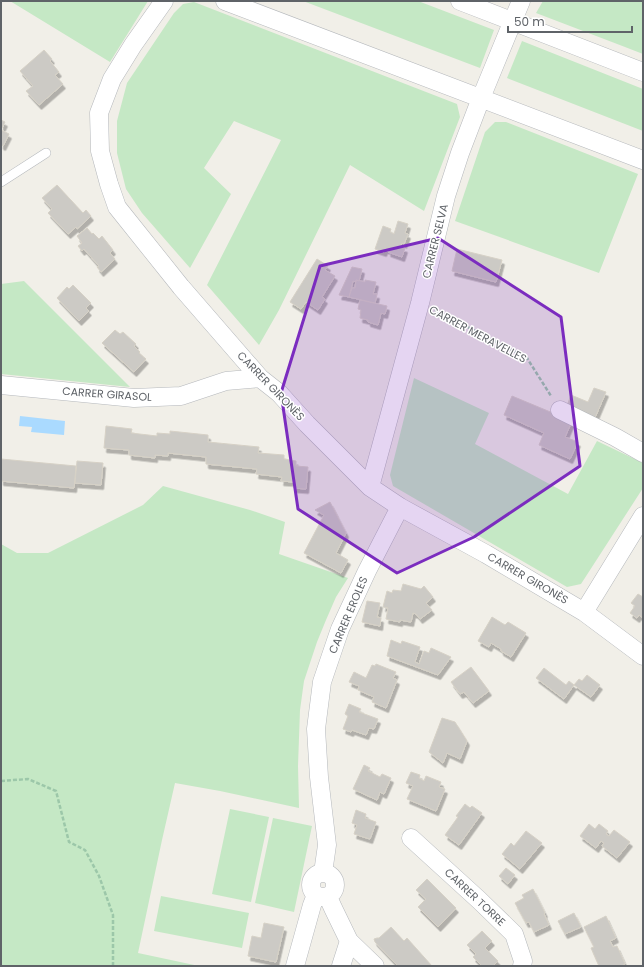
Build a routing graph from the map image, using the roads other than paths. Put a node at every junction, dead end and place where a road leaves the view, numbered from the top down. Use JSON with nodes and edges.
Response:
{"nodes":[{"id":1,"x":164,"y":1,"type":"edge"},
{"id":2,"x":225,"y":1,"type":"edge"},
{"id":3,"x":460,"y":1,"type":"edge"},
{"id":4,"x":521,"y":1,"type":"edge"},
{"id":5,"x":512,"y":22,"type":"junction"},
{"id":6,"x":643,"y":72,"type":"edge"},
{"id":7,"x":481,"y":98,"type":"junction"},
{"id":8,"x":46,"y":153,"type":"dead end"},
{"id":9,"x":643,"y":160,"type":"edge"},
{"id":10,"x":1,"y":182,"type":"edge"},
{"id":11,"x":260,"y":378,"type":"junction"},
{"id":12,"x":1,"y":385,"type":"edge"},
{"id":13,"x":560,"y":410,"type":"road end"},
{"id":14,"x":643,"y":453,"type":"edge"},
{"id":15,"x":370,"y":487,"type":"junction"},
{"id":16,"x":400,"y":507,"type":"junction"},
{"id":17,"x":643,"y":516,"type":"edge"},
{"id":18,"x":584,"y":612,"type":"junction"},
{"id":19,"x":643,"y":656,"type":"edge"},
{"id":20,"x":411,"y":838,"type":"dead end"},
{"id":21,"x":322,"y":896,"type":"junction"},
{"id":22,"x":349,"y":940,"type":"junction"},
{"id":23,"x":295,"y":966,"type":"edge"},
{"id":24,"x":341,"y":966,"type":"edge"},
{"id":25,"x":375,"y":966,"type":"edge"},
{"id":26,"x":522,"y":966,"type":"edge"}],
"edges":[{"from":1,"to":11,"type":"street","name":"CARRER GIRONÈS"},
{"from":2,"to":7,"type":"street"},
{"from":3,"to":5,"type":"street"},
{"from":4,"to":5,"type":"street","name":"CARRER SELVA"},
{"from":5,"to":6,"type":"street"},
{"from":5,"to":7,"type":"street","name":"CARRER SELVA"},
{"from":7,"to":9,"type":"street"},
{"from":7,"to":15,"type":"street","name":"CARRER SELVA"},
{"from":8,"to":10,"type":"lane"},
{"from":11,"to":12,"type":"street","name":"CARRER GIRASOL"},
{"from":11,"to":15,"type":"street","name":"CARRER GIRONÈS"},
{"from":13,"to":14,"type":"street"},
{"from":15,"to":16,"type":"street","name":"CARRER GIRONÈS"},
{"from":16,"to":18,"type":"street","name":"CARRER GIRONÈS"},
{"from":16,"to":21,"type":"street","name":"CARRER EROLES"},
{"from":17,"to":18,"type":"street"},
{"from":18,"to":19,"type":"street","name":"CARRER GIRONÈS"},
{"from":20,"to":26,"type":"street","name":"CARRER TORRE"},
{"from":21,"to":22,"type":"street"},
{"from":21,"to":23,"type":"street"},
{"from":22,"to":24,"type":"street"},
{"from":22,"to":25,"type":"street"}]}
